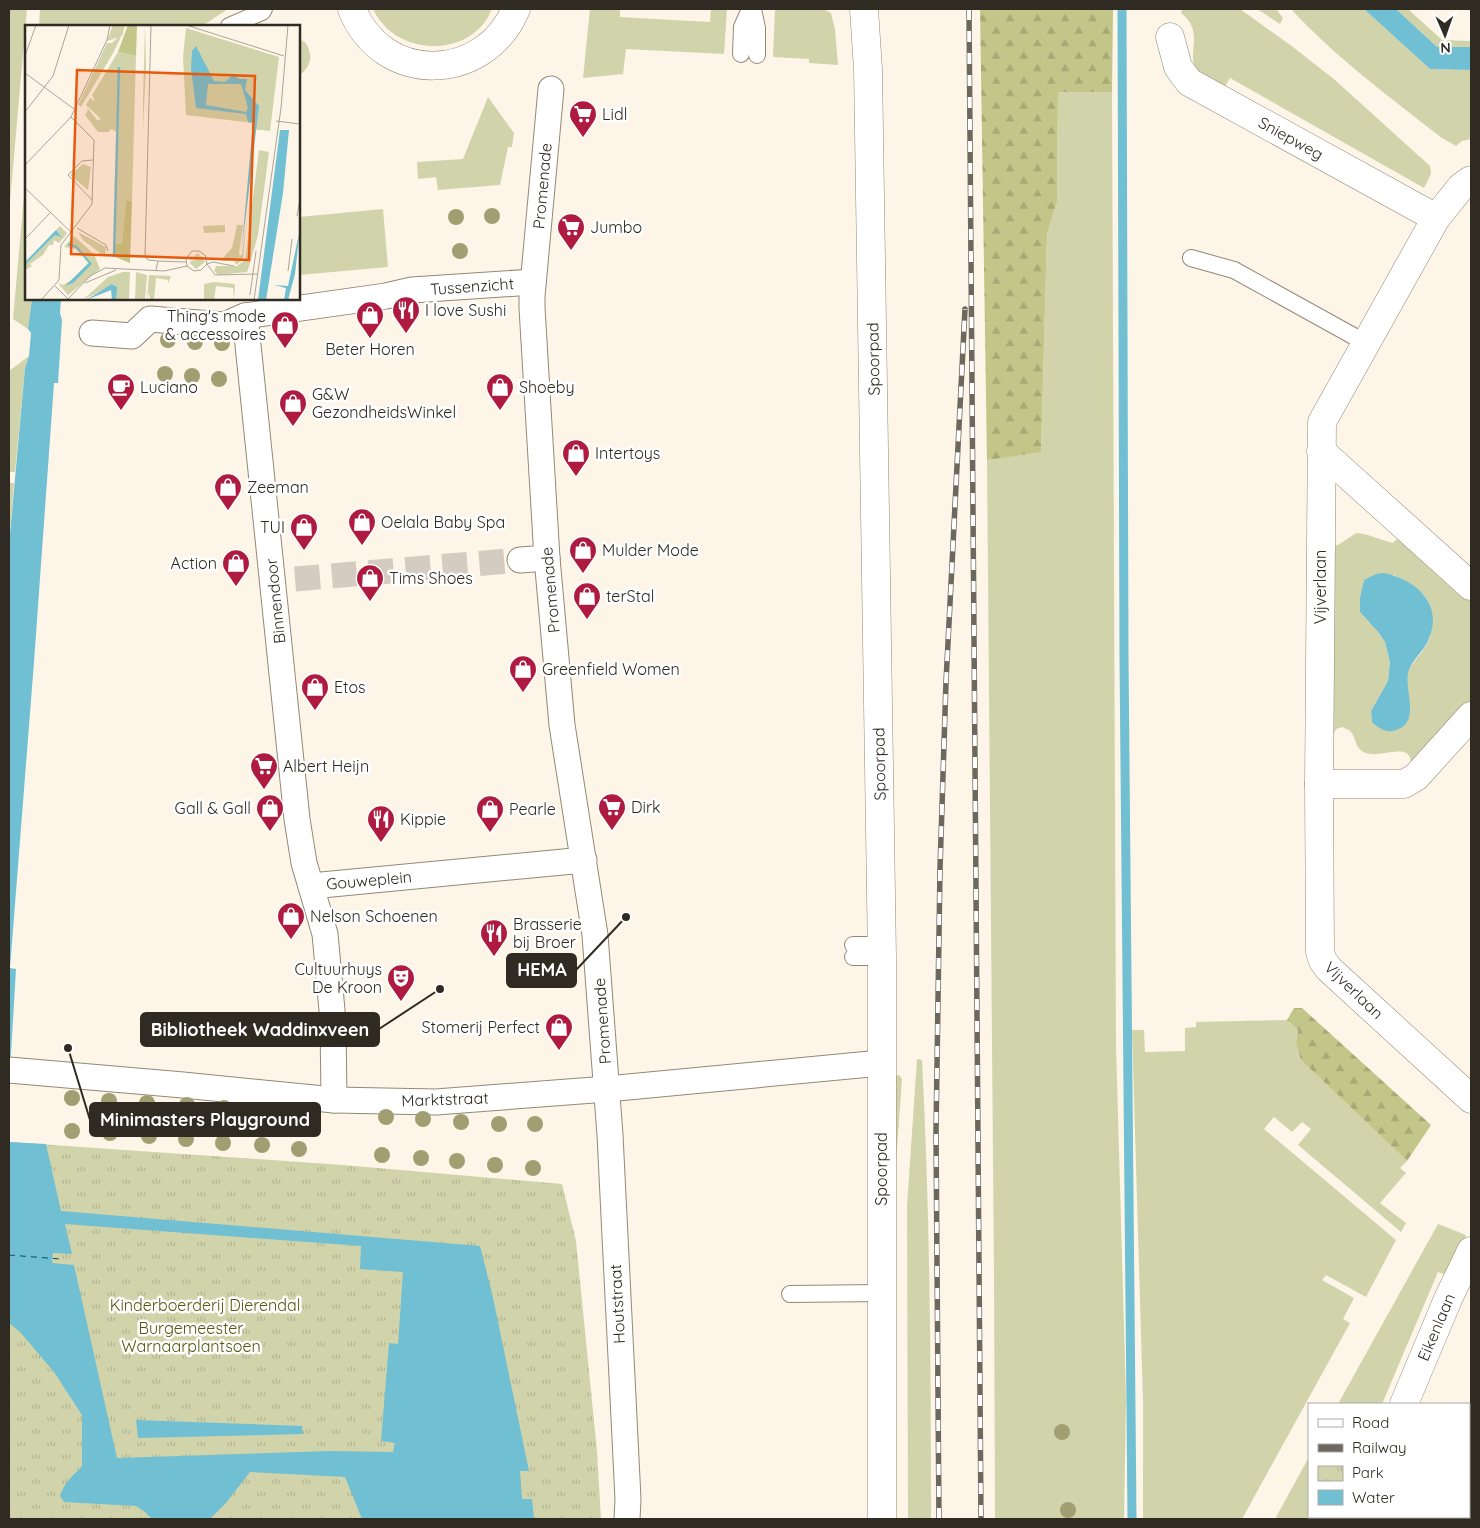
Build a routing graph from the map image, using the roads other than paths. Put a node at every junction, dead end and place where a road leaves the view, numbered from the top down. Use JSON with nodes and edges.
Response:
{"nodes":[{"id":1,"x":352,"y":9,"type":"edge"},
{"id":2,"x":516,"y":9,"type":"edge"},
{"id":3,"x":751,"y":9,"type":"edge"},
{"id":4,"x":864,"y":9,"type":"edge"},
{"id":5,"x":263,"y":10,"type":"edge"},
{"id":6,"x":231,"y":25,"type":"edge"},
{"id":7,"x":251,"y":25,"type":"edge"},
{"id":8,"x":1170,"y":37,"type":"dead end"},
{"id":9,"x":741,"y":54,"type":"dead end"},
{"id":10,"x":757,"y":55,"type":"dead end"},
{"id":11,"x":551,"y":89,"type":"dead end"},
{"id":12,"x":1471,"y":180,"type":"edge"},
{"id":13,"x":1436,"y":218,"type":"junction"},
{"id":14,"x":1191,"y":258,"type":"dead end"},
{"id":15,"x":534,"y":282,"type":"junction"},
{"id":16,"x":245,"y":316,"type":"junction"},
{"id":17,"x":92,"y":333,"type":"dead end"},
{"id":18,"x":1366,"y":343,"type":"junction"},
{"id":19,"x":1321,"y":451,"type":"junction"},
{"id":20,"x":546,"y":558,"type":"junction"},
{"id":21,"x":520,"y":560,"type":"tunnel mouth"},
{"id":22,"x":1471,"y":586,"type":"edge"},
{"id":23,"x":1471,"y":716,"type":"edge"},
{"id":24,"x":1319,"y":784,"type":"junction"},
{"id":25,"x":584,"y":860,"type":"junction"},
{"id":26,"x":311,"y":886,"type":"junction"},
{"id":27,"x":853,"y":951,"type":"dead end"},
{"id":28,"x":882,"y":951,"type":"junction"},
{"id":29,"x":881,"y":1063,"type":"junction"},
{"id":30,"x":9,"y":1070,"type":"edge"},
{"id":31,"x":607,"y":1088,"type":"junction"},
{"id":32,"x":1471,"y":1099,"type":"edge"},
{"id":33,"x":334,"y":1100,"type":"junction"},
{"id":34,"x":1471,"y":1252,"type":"edge"},
{"id":35,"x":881,"y":1293,"type":"junction"},
{"id":36,"x":790,"y":1294,"type":"dead end"},
{"id":37,"x":1404,"y":1403,"type":"edge"},
{"id":38,"x":627,"y":1519,"type":"edge"},
{"id":39,"x":882,"y":1519,"type":"edge"}],
"edges":[{"from":1,"to":2,"type":"street"},
{"from":3,"to":9,"type":"lane"},
{"from":3,"to":10,"type":"lane"},
{"from":4,"to":28,"type":"street","name":"Spoorpad"},
{"from":5,"to":6,"type":"lane"},
{"from":5,"to":7,"type":"lane"},
{"from":8,"to":13,"type":"street","name":"Sniepweg"},
{"from":11,"to":15,"type":"street","name":"Promenade"},
{"from":12,"to":13,"type":"street","name":"Vijverlaan"},
{"from":13,"to":18,"type":"street","name":"Vijverlaan"},
{"from":14,"to":18,"type":"lane"},
{"from":15,"to":16,"type":"street","name":"Tussenzicht"},
{"from":15,"to":20,"type":"street","name":"Promenade"},
{"from":16,"to":17,"type":"street","name":"Tussenzicht"},
{"from":16,"to":26,"type":"street","name":"Binnendoor"},
{"from":18,"to":19,"type":"street","name":"Vijverlaan"},
{"from":19,"to":22,"type":"street"},
{"from":19,"to":24,"type":"street","name":"Vijverlaan"},
{"from":20,"to":21,"type":"street"},
{"from":20,"to":25,"type":"street","name":"Promenade"},
{"from":23,"to":24,"type":"street"},
{"from":24,"to":32,"type":"street","name":"Vijverlaan"},
{"from":25,"to":26,"type":"street","name":"Gouweplein"},
{"from":25,"to":31,"type":"street","name":"Promenade"},
{"from":26,"to":33,"type":"street","name":"Gouweplein"},
{"from":27,"to":28,"type":"lane"},
{"from":28,"to":29,"type":"street","name":"Spoorpad"},
{"from":29,"to":31,"type":"street","name":"Marktstraat"},
{"from":29,"to":35,"type":"street","name":"Spoorpad"},
{"from":30,"to":33,"type":"street","name":"Marktstraat"},
{"from":31,"to":33,"type":"street","name":"Marktstraat"},
{"from":31,"to":38,"type":"street","name":"Houtstraat"},
{"from":34,"to":37,"type":"street","name":"Eikenlaan"},
{"from":35,"to":36,"type":"lane"},
{"from":35,"to":39,"type":"street","name":"Spoorpad"}]}
